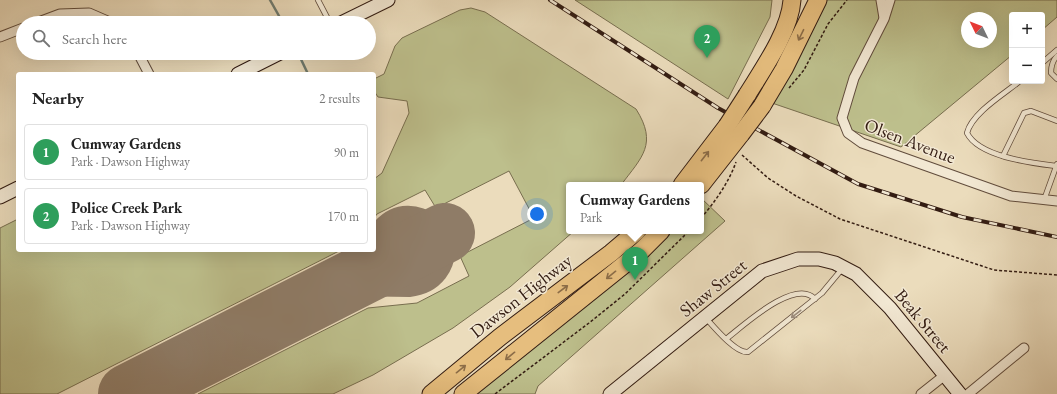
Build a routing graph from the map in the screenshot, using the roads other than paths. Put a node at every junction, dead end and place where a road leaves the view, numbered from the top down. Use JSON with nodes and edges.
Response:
{"nodes":[{"id":1,"x":318,"y":0,"type":"edge"},
{"id":2,"x":388,"y":0,"type":"edge"},
{"id":3,"x":792,"y":0,"type":"edge"},
{"id":4,"x":818,"y":0,"type":"edge"},
{"id":5,"x":881,"y":0,"type":"edge"},
{"id":6,"x":890,"y":0,"type":"edge"},
{"id":7,"x":55,"y":16,"type":"edge"},
{"id":8,"x":96,"y":16,"type":"edge"},
{"id":9,"x":326,"y":16,"type":"edge"},
{"id":10,"x":355,"y":16,"type":"edge"},
{"id":11,"x":884,"y":19,"type":"junction"},
{"id":12,"x":16,"y":31,"type":"edge"},
{"id":13,"x":0,"y":37,"type":"edge"},
{"id":14,"x":1057,"y":50,"type":"edge"},
{"id":15,"x":1057,"y":56,"type":"edge"},
{"id":16,"x":142,"y":60,"type":"edge"},
{"id":17,"x":266,"y":60,"type":"edge"},
{"id":18,"x":1045,"y":60,"type":"edge"},
{"id":19,"x":148,"y":72,"type":"edge"},
{"id":20,"x":242,"y":72,"type":"edge"},
{"id":21,"x":1057,"y":79,"type":"edge"},
{"id":22,"x":1016,"y":84,"type":"edge"},
{"id":23,"x":1057,"y":121,"type":"edge"},
{"id":24,"x":737,"y":136,"type":"junction"},
{"id":25,"x":1003,"y":156,"type":"junction"},
{"id":26,"x":1056,"y":164,"type":"edge"},
{"id":27,"x":685,"y":182,"type":"edge"},
{"id":28,"x":703,"y":182,"type":"edge"},
{"id":29,"x":16,"y":189,"type":"edge"},
{"id":30,"x":0,"y":197,"type":"edge"},
{"id":31,"x":1044,"y":200,"type":"junction"},
{"id":32,"x":1057,"y":201,"type":"edge"},
{"id":33,"x":633,"y":234,"type":"edge"},
{"id":34,"x":658,"y":234,"type":"edge"},
{"id":35,"x":843,"y":268,"type":"junction"},
{"id":36,"x":856,"y":274,"type":"joint"},
{"id":37,"x":815,"y":299,"type":"junction"},
{"id":38,"x":705,"y":317,"type":"junction"},
{"id":39,"x":726,"y":340,"type":"junction"},
{"id":40,"x":1024,"y":348,"type":"dead end"},
{"id":41,"x":945,"y":375,"type":"junction"},
{"id":42,"x":431,"y":394,"type":"edge"},
{"id":43,"x":463,"y":394,"type":"edge"},
{"id":44,"x":610,"y":394,"type":"edge"},
{"id":45,"x":921,"y":394,"type":"edge"},
{"id":46,"x":960,"y":394,"type":"edge"},
{"id":47,"x":968,"y":394,"type":"edge"}],
"edges":[{"from":1,"to":9,"type":"lane"},
{"from":2,"to":10,"type":"street"},
{"from":3,"to":24,"type":"highway","bridge":true},
{"from":4,"to":24,"type":"highway","one_way":true,"bridge":true},
{"from":5,"to":11,"type":"street"},
{"from":6,"to":11,"type":"street","name":"Olsen Avenue"},
{"from":7,"to":8,"type":"street"},
{"from":11,"to":31,"type":"street","name":"Olsen Avenue"},
{"from":12,"to":13,"type":"street"},
{"from":14,"to":18,"type":"lane"},
{"from":15,"to":21,"type":"lane"},
{"from":16,"to":19,"type":"street"},
{"from":17,"to":20,"type":"street"},
{"from":22,"to":25,"type":"lane"},
{"from":23,"to":25,"type":"lane"},
{"from":27,"to":24,"type":"highway","one_way":true},
{"from":24,"to":28,"type":"highway"},
{"from":25,"to":26,"type":"lane"},
{"from":26,"to":31,"type":"lane"},
{"from":29,"to":30,"type":"street"},
{"from":31,"to":32,"type":"street","name":"Olsen Avenue"},
{"from":42,"to":33,"type":"highway","name":"Dawson Highway","one_way":true},
{"from":34,"to":43,"type":"highway","one_way":true},
{"from":35,"to":36,"type":"street","name":"Shaw Street"},
{"from":35,"to":37,"type":"lane"},
{"from":35,"to":38,"type":"street","name":"Shaw Street"},
{"from":36,"to":41,"type":"street","name":"Beak Street"},
{"from":37,"to":39,"type":"lane"},
{"from":37,"to":39,"type":"lane","one_way":true},
{"from":38,"to":39,"type":"lane"},
{"from":38,"to":44,"type":"street","name":"Shaw Street"},
{"from":40,"to":47,"type":"street"},
{"from":41,"to":45,"type":"street"},
{"from":41,"to":46,"type":"street","name":"Beak Street"}]}
